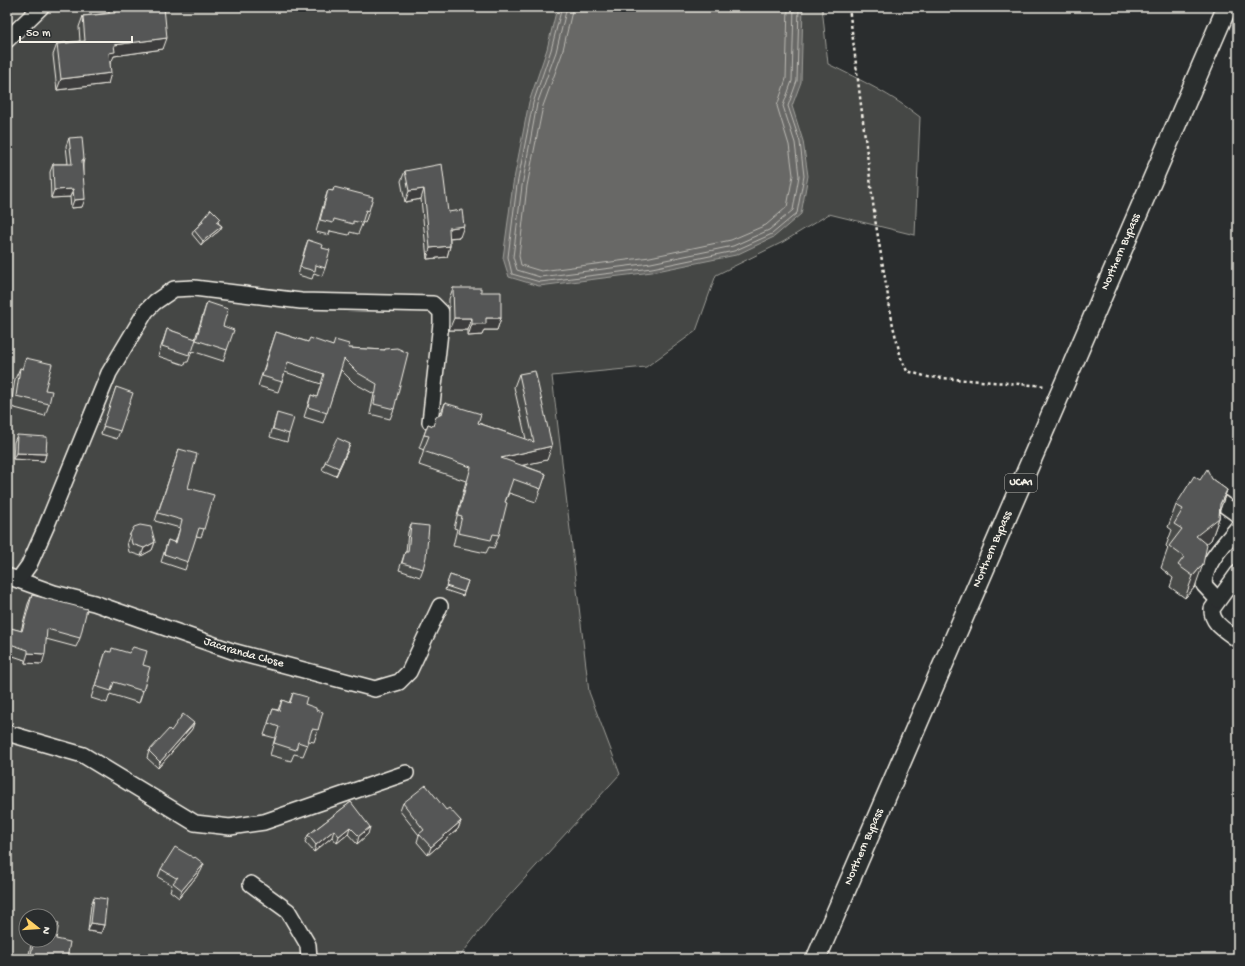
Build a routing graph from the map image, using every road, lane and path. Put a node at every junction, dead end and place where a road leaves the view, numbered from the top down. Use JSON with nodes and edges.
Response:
{"nodes":[{"id":1,"x":41,"y":7,"type":"edge"},
{"id":2,"x":849,"y":7,"type":"edge"},
{"id":3,"x":1227,"y":7,"type":"edge"},
{"id":4,"x":7,"y":40,"type":"edge"},
{"id":5,"x":1062,"y":387,"type":"junction"},
{"id":6,"x":430,"y":422,"type":"dead end"},
{"id":7,"x":1209,"y":494,"type":"edge"},
{"id":8,"x":1238,"y":515,"type":"edge"},
{"id":9,"x":1238,"y":527,"type":"edge"},
{"id":10,"x":1238,"y":573,"type":"edge"},
{"id":11,"x":13,"y":577,"type":"edge"},
{"id":12,"x":1218,"y":600,"type":"junction"},
{"id":13,"x":440,"y":606,"type":"dead end"},
{"id":14,"x":1238,"y":640,"type":"edge"},
{"id":15,"x":7,"y":733,"type":"edge"},
{"id":16,"x":406,"y":773,"type":"dead end"},
{"id":17,"x":251,"y":884,"type":"dead end"},
{"id":18,"x":309,"y":959,"type":"edge"},
{"id":19,"x":816,"y":959,"type":"edge"}],
"edges":[{"from":1,"to":4,"type":"street"},
{"from":2,"to":5,"type":"path"},
{"from":3,"to":5,"type":"main road","name":"Northern Bypass","number":"UCA1"},
{"from":5,"to":19,"type":"main road","name":"Northern Bypass","number":"UCA1"},
{"from":6,"to":11,"type":"street"},
{"from":7,"to":8,"type":"street"},
{"from":9,"to":12,"type":"street"},
{"from":10,"to":12,"type":"street"},
{"from":11,"to":13,"type":"street","name":"Jacaranda Close"},
{"from":12,"to":14,"type":"street"},
{"from":15,"to":16,"type":"street"},
{"from":17,"to":18,"type":"street"}]}
